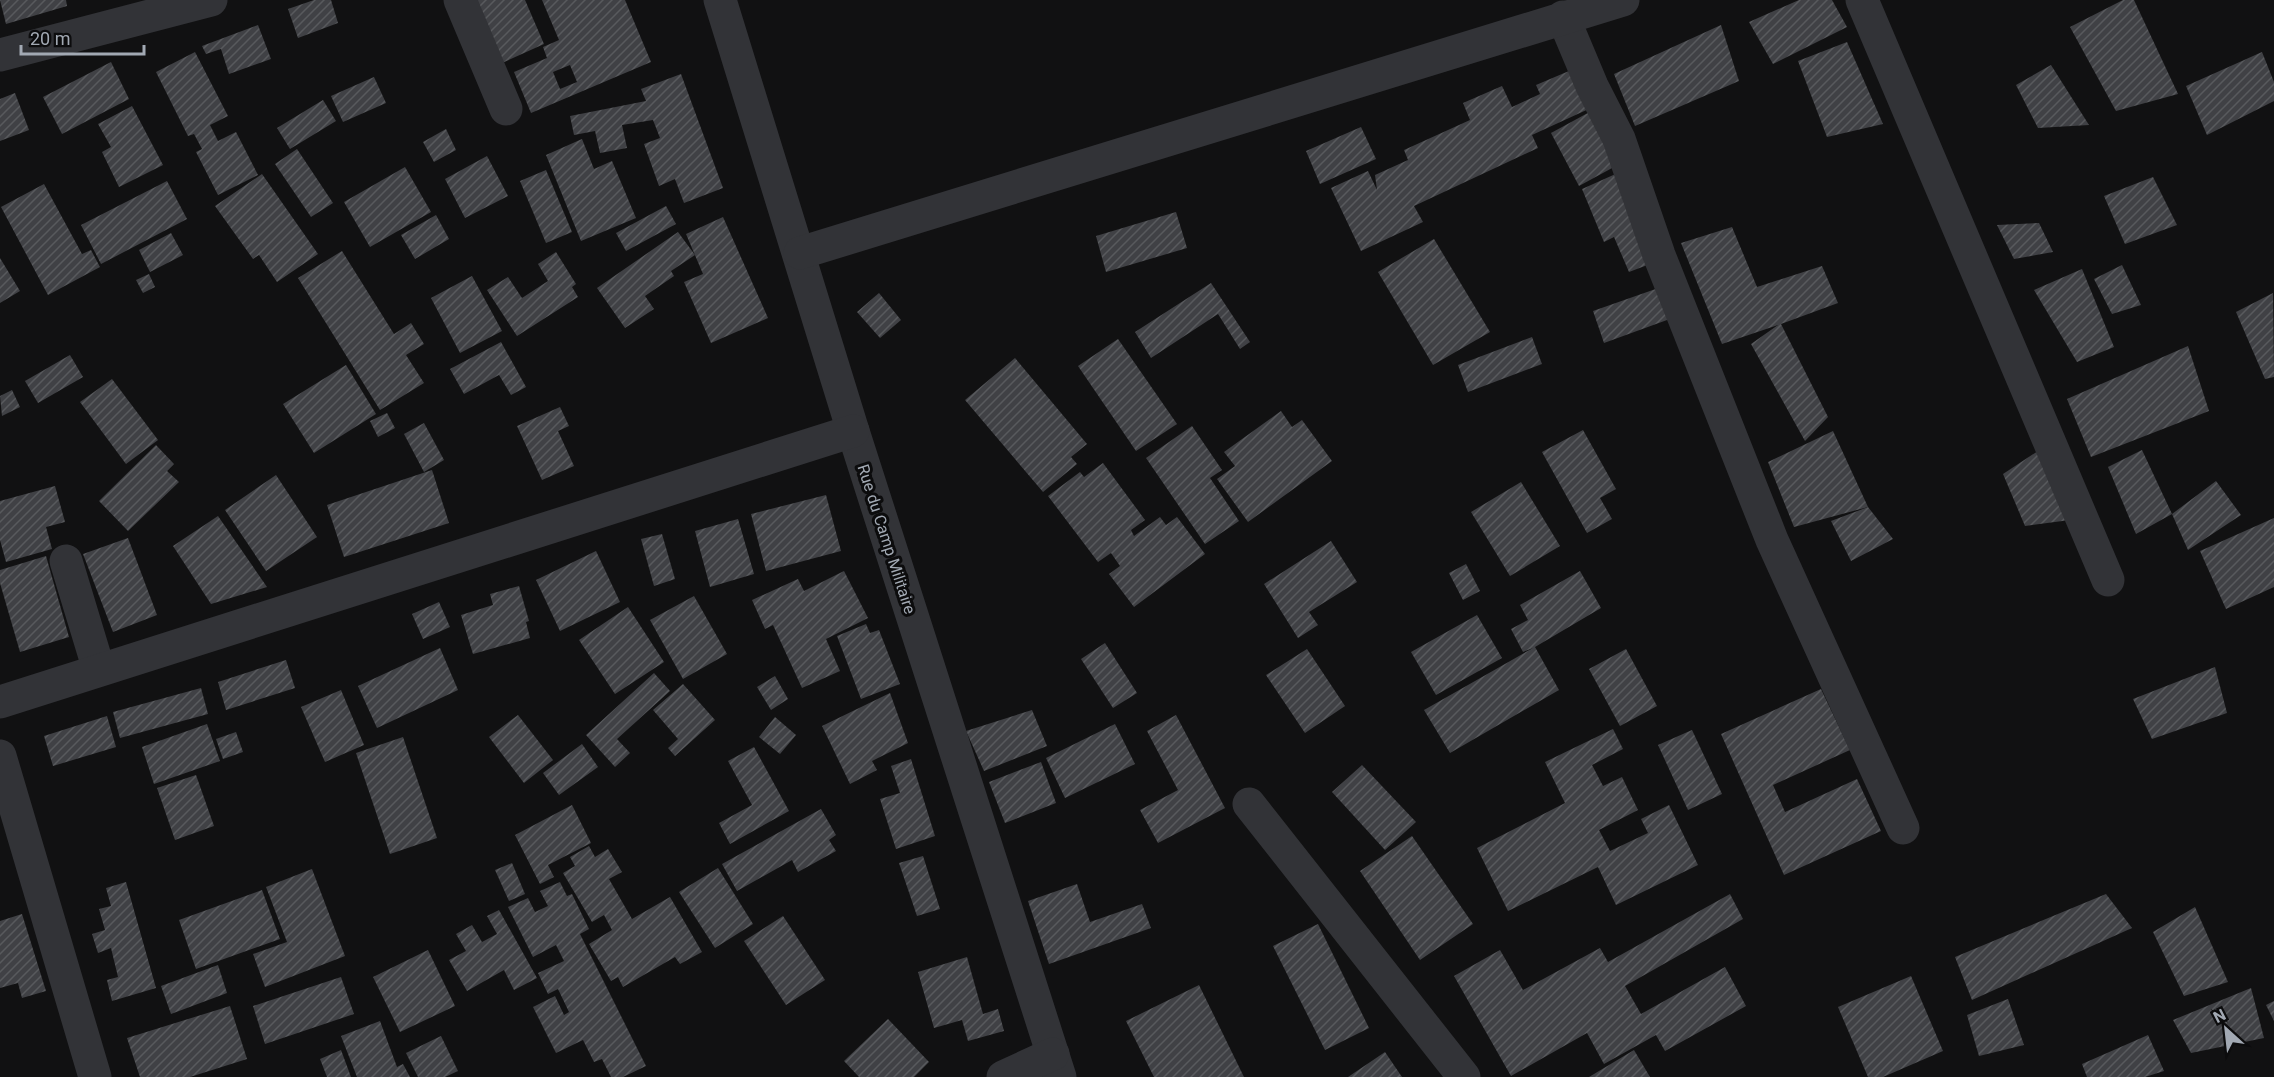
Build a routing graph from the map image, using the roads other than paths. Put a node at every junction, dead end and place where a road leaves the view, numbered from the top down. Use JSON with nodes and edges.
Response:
{"nodes":[{"id":1,"x":211,"y":0,"type":"edge"},
{"id":2,"x":460,"y":0,"type":"edge"},
{"id":3,"x":720,"y":0,"type":"edge"},
{"id":4,"x":1623,"y":0,"type":"edge"},
{"id":5,"x":1862,"y":0,"type":"edge"},
{"id":6,"x":1563,"y":17,"type":"junction"},
{"id":7,"x":0,"y":55,"type":"edge"},
{"id":8,"x":506,"y":109,"type":"dead end"},
{"id":9,"x":800,"y":253,"type":"junction"},
{"id":10,"x":853,"y":431,"type":"junction"},
{"id":11,"x":66,"y":561,"type":"dead end"},
{"id":12,"x":2108,"y":580,"type":"dead end"},
{"id":13,"x":99,"y":670,"type":"junction"},
{"id":14,"x":0,"y":702,"type":"edge"},
{"id":15,"x":0,"y":756,"type":"edge"},
{"id":16,"x":1250,"y":804,"type":"dead end"},
{"id":17,"x":1903,"y":828,"type":"dead end"},
{"id":18,"x":1056,"y":1065,"type":"edge"},
{"id":19,"x":95,"y":1077,"type":"edge"},
{"id":20,"x":1003,"y":1077,"type":"edge"},
{"id":21,"x":1464,"y":1077,"type":"edge"}],
"edges":[{"from":1,"to":7,"type":"street"},
{"from":2,"to":8,"type":"street"},
{"from":3,"to":9,"type":"street","name":"Rue du Camp Militaire"},
{"from":4,"to":6,"type":"street"},
{"from":5,"to":12,"type":"street"},
{"from":6,"to":9,"type":"street"},
{"from":6,"to":17,"type":"street"},
{"from":9,"to":10,"type":"street","name":"Rue du Camp Militaire"},
{"from":10,"to":13,"type":"street"},
{"from":10,"to":18,"type":"street","name":"Rue du Camp Militaire"},
{"from":11,"to":13,"type":"street"},
{"from":13,"to":14,"type":"street"},
{"from":15,"to":19,"type":"street"},
{"from":16,"to":21,"type":"street"},
{"from":18,"to":20,"type":"street"}]}
